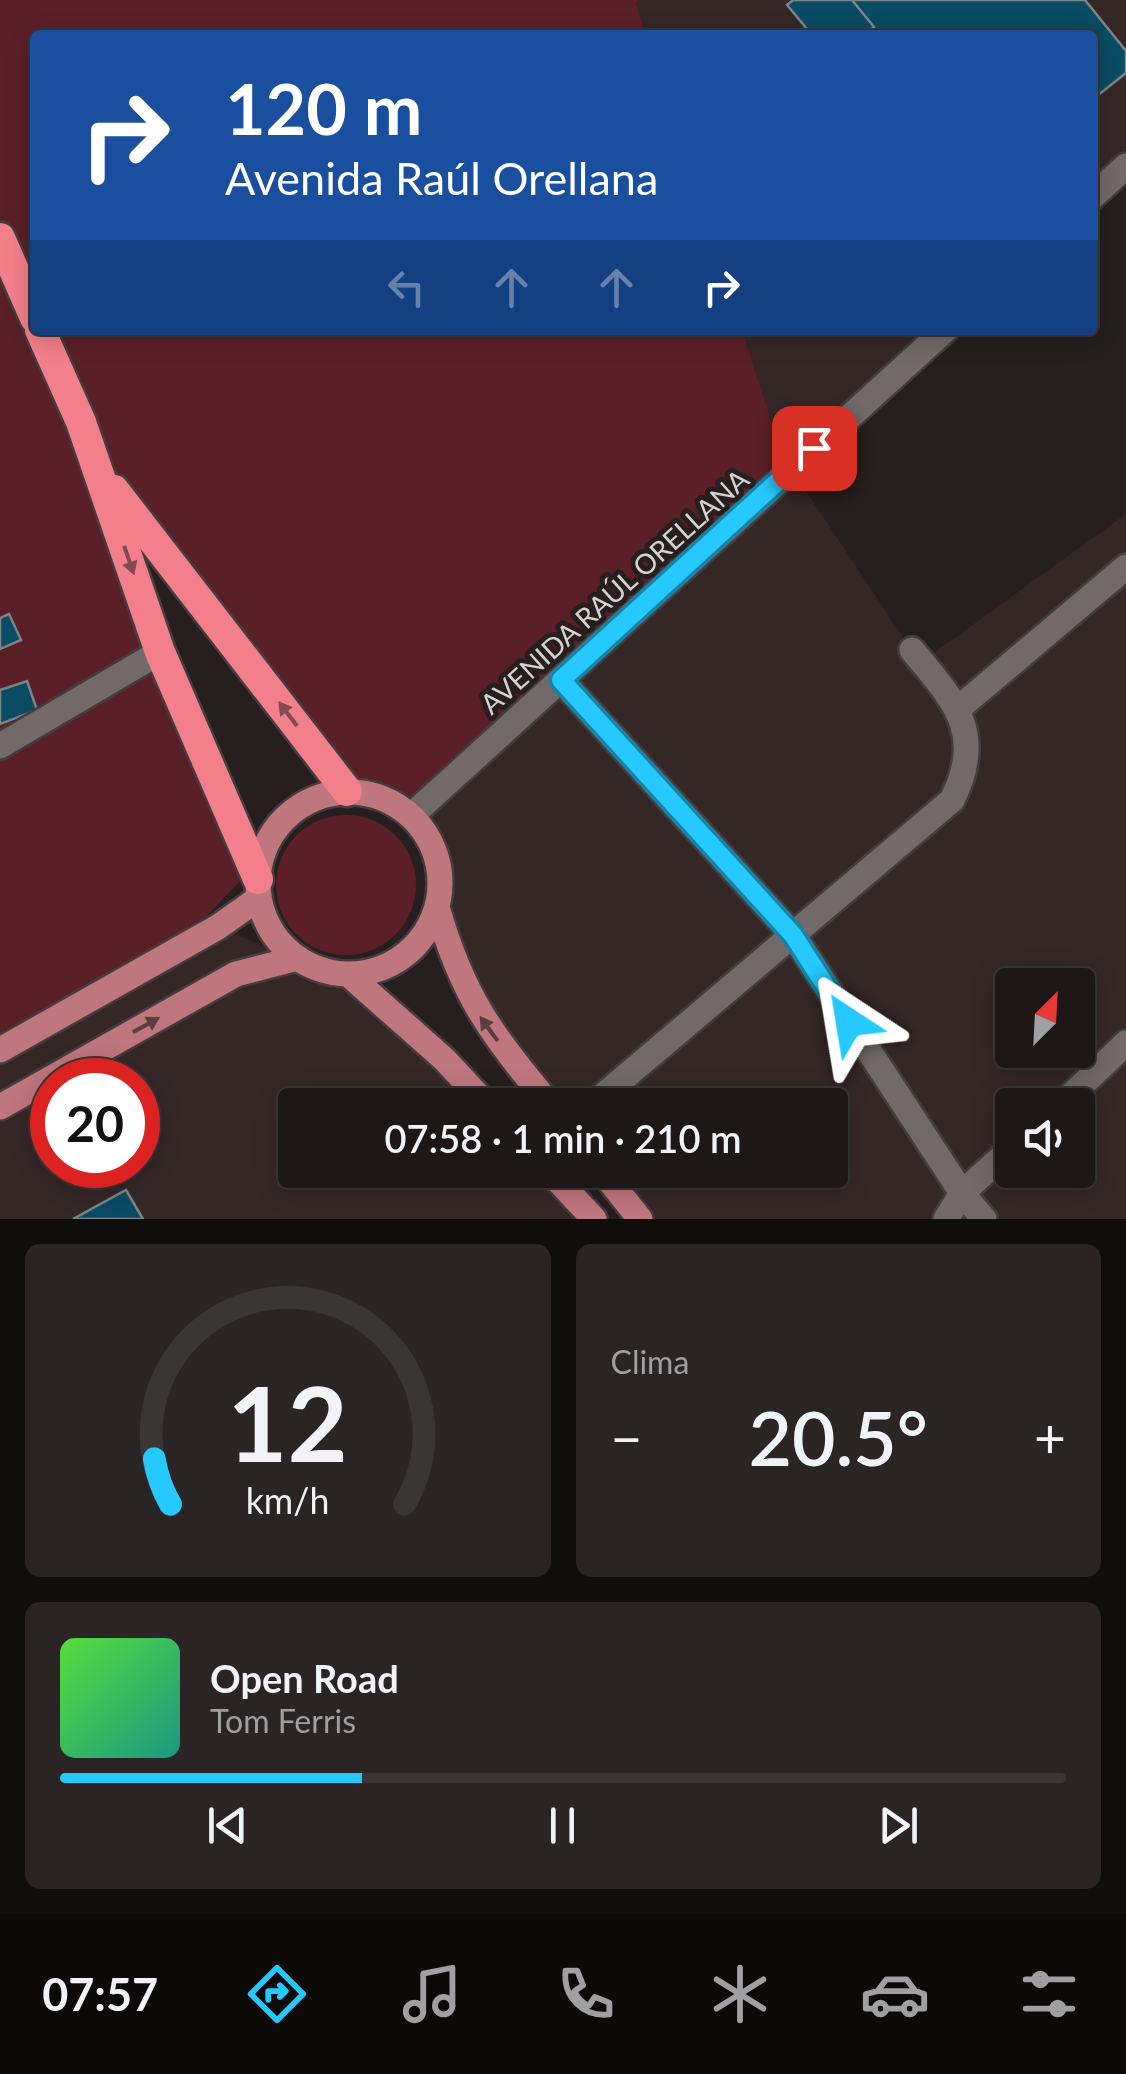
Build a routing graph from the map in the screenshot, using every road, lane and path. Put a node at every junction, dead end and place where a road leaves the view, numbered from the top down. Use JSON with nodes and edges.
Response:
{"nodes":[{"id":1,"x":1126,"y":166,"type":"edge"},
{"id":2,"x":1098,"y":192,"type":"edge"},
{"id":3,"x":0,"y":238,"type":"edge"},
{"id":4,"x":30,"y":307,"type":"edge"},
{"id":5,"x":42,"y":335,"type":"edge"},
{"id":6,"x":940,"y":335,"type":"edge"},
{"id":7,"x":97,"y":468,"type":"junction"},
{"id":8,"x":1126,"y":567,"type":"edge"},
{"id":9,"x":912,"y":650,"type":"dead end"},
{"id":10,"x":160,"y":652,"type":"junction"},
{"id":11,"x":561,"y":680,"type":"junction"},
{"id":12,"x":960,"y":708,"type":"junction"},
{"id":13,"x":0,"y":746,"type":"edge"},
{"id":14,"x":347,"y":792,"type":"junction"},
{"id":15,"x":411,"y":816,"type":"junction"},
{"id":16,"x":258,"y":888,"type":"junction"},
{"id":17,"x":437,"y":906,"type":"junction"},
{"id":18,"x":793,"y":935,"type":"junction"},
{"id":19,"x":298,"y":958,"type":"junction"},
{"id":20,"x":348,"y":974,"type":"junction"},
{"id":21,"x":1126,"y":1043,"type":"edge"},
{"id":22,"x":0,"y":1050,"type":"edge"},
{"id":23,"x":471,"y":1088,"type":"edge"},
{"id":24,"x":536,"y":1088,"type":"edge"},
{"id":25,"x":612,"y":1088,"type":"edge"},
{"id":26,"x":1079,"y":1088,"type":"edge"},
{"id":27,"x":0,"y":1107,"type":"edge"},
{"id":28,"x":995,"y":1163,"type":"edge"},
{"id":29,"x":565,"y":1188,"type":"edge"},
{"id":30,"x":615,"y":1188,"type":"edge"},
{"id":31,"x":962,"y":1193,"type":"junction"},
{"id":32,"x":594,"y":1219,"type":"edge"},
{"id":33,"x":640,"y":1219,"type":"edge"},
{"id":34,"x":946,"y":1219,"type":"edge"},
{"id":35,"x":984,"y":1219,"type":"edge"}],
"edges":[{"from":1,"to":2,"type":"street"},
{"from":3,"to":4,"type":"highway"},
{"from":5,"to":7,"type":"highway"},
{"from":6,"to":11,"type":"street","name":"AVENIDA RAÚL ORELLANA"},
{"from":7,"to":10,"type":"highway","one_way":true},
{"from":14,"to":7,"type":"highway","one_way":true},
{"from":8,"to":12,"type":"street"},
{"from":9,"to":12,"type":"street"},
{"from":10,"to":13,"type":"street"},
{"from":10,"to":16,"type":"highway"},
{"from":11,"to":15,"type":"street","name":"AVENIDA RAÚL ORELLANA"},
{"from":11,"to":18,"type":"street"},
{"from":12,"to":18,"type":"street"},
{"from":14,"to":15,"type":"main road"},
{"from":14,"to":16,"type":"main road"},
{"from":15,"to":17,"type":"main road"},
{"from":16,"to":19,"type":"main road"},
{"from":16,"to":22,"type":"main road"},
{"from":17,"to":20,"type":"main road"},
{"from":24,"to":17,"type":"main road","one_way":true},
{"from":18,"to":25,"type":"street"},
{"from":18,"to":31,"type":"street"},
{"from":19,"to":20,"type":"main road"},
{"from":27,"to":19,"type":"main road","one_way":true},
{"from":20,"to":23,"type":"main road"},
{"from":21,"to":26,"type":"street"},
{"from":28,"to":31,"type":"street"},
{"from":29,"to":32,"type":"main road"},
{"from":30,"to":33,"type":"main road"},
{"from":31,"to":34,"type":"street"},
{"from":31,"to":35,"type":"street"}]}
